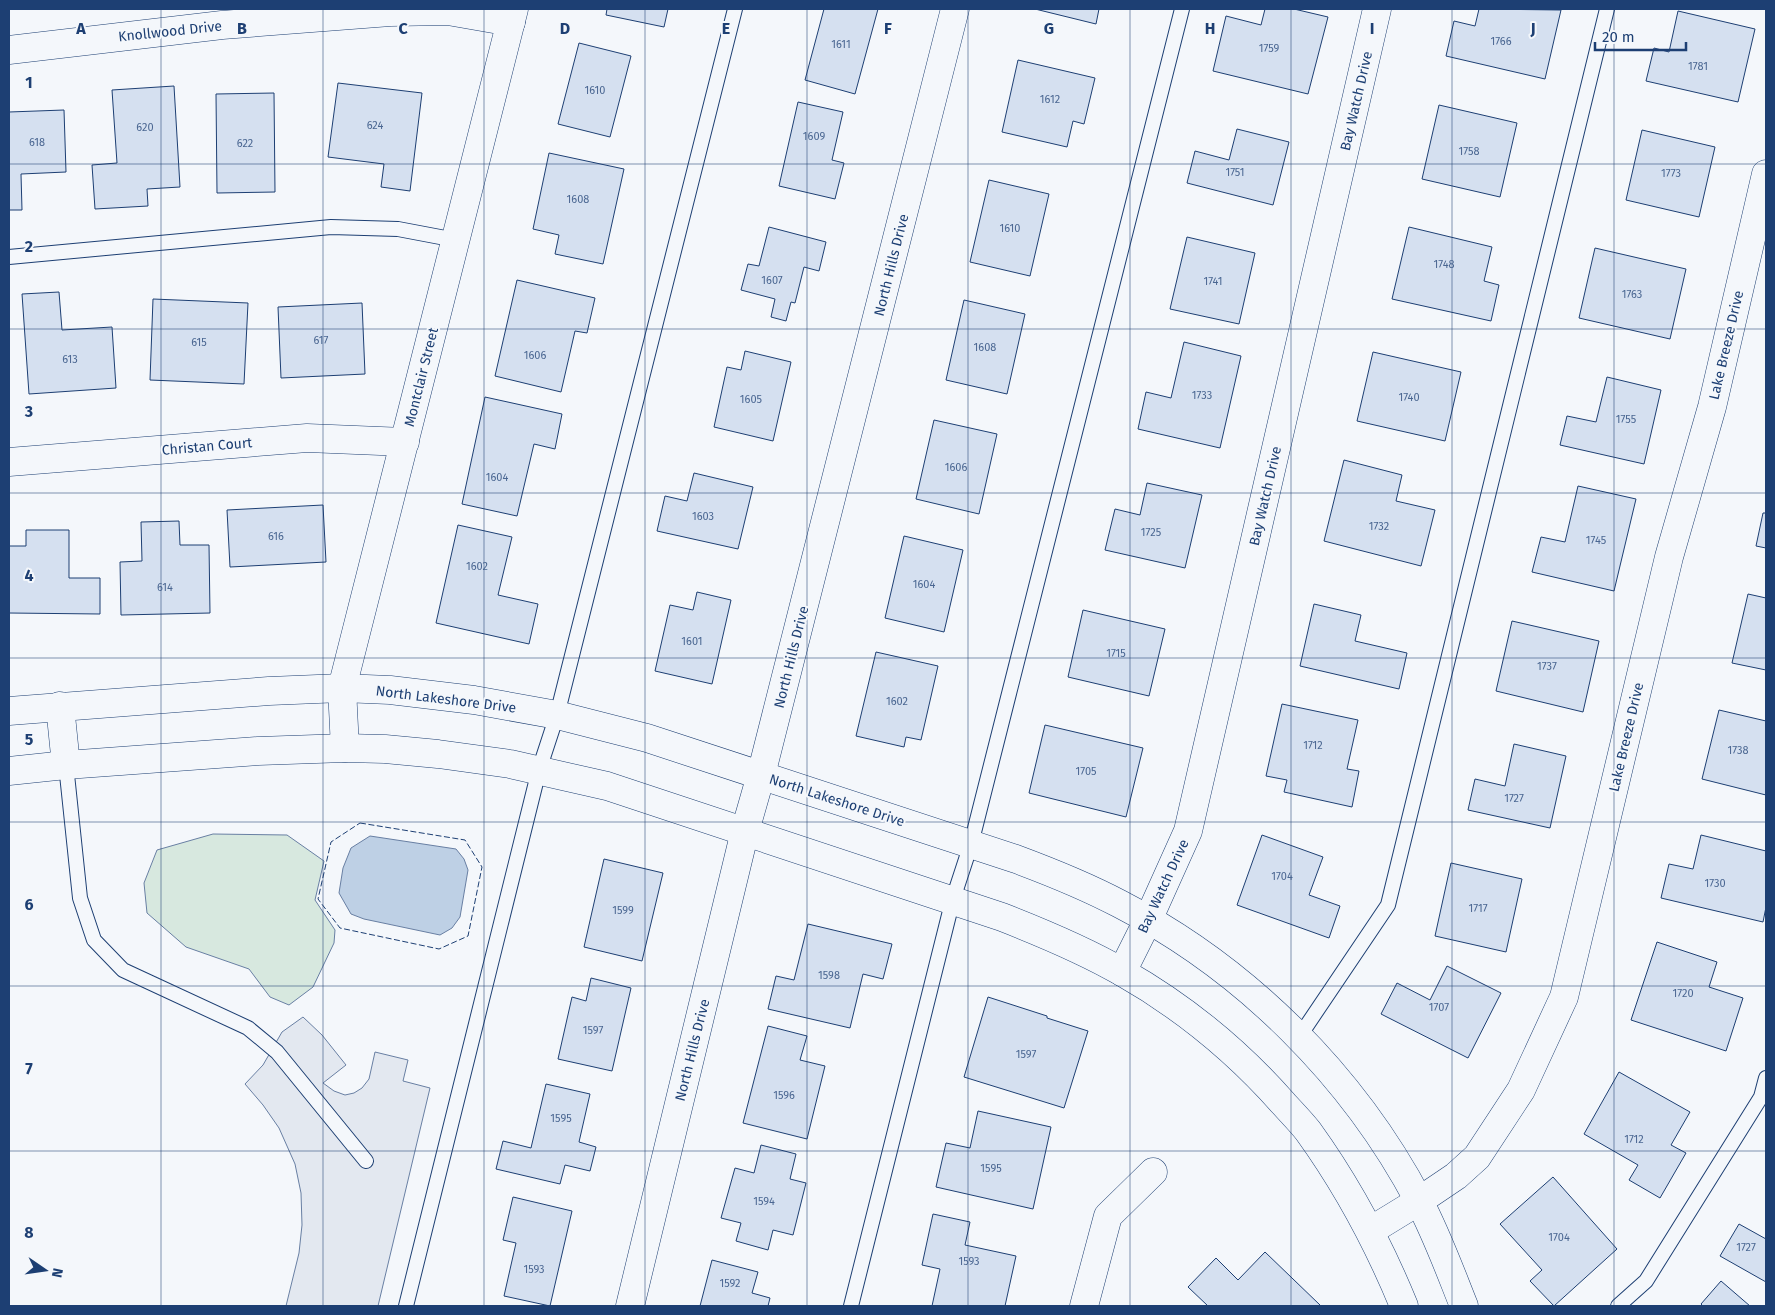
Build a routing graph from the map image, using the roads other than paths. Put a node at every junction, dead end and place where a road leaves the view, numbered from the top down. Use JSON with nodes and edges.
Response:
{"nodes":[{"id":1,"x":735,"y":9,"type":"edge"},
{"id":2,"x":955,"y":9,"type":"edge"},
{"id":3,"x":1182,"y":9,"type":"edge"},
{"id":4,"x":1377,"y":9,"type":"edge"},
{"id":5,"x":1607,"y":9,"type":"edge"},
{"id":6,"x":512,"y":15,"type":"edge"},
{"id":7,"x":9,"y":50,"type":"edge"},
{"id":8,"x":1766,"y":174,"type":"edge"},
{"id":9,"x":456,"y":240,"type":"junction"},
{"id":10,"x":9,"y":257,"type":"edge"},
{"id":11,"x":405,"y":442,"type":"junction"},
{"id":12,"x":9,"y":462,"type":"edge"},
{"id":13,"x":342,"y":688,"type":"junction"},
{"id":14,"x":60,"y":706,"type":"junction"},
{"id":15,"x":9,"y":711,"type":"edge"},
{"id":16,"x":557,"y":715,"type":"junction"},
{"id":17,"x":345,"y":748,"type":"junction"},
{"id":18,"x":66,"y":765,"type":"junction"},
{"id":19,"x":540,"y":770,"type":"junction"},
{"id":20,"x":9,"y":771,"type":"edge"},
{"id":21,"x":761,"y":775,"type":"junction"},
{"id":22,"x":745,"y":831,"type":"junction"},
{"id":23,"x":971,"y":844,"type":"junction"},
{"id":24,"x":953,"y":900,"type":"junction"},
{"id":25,"x":1148,"y":920,"type":"junction"},
{"id":26,"x":1122,"y":972,"type":"junction"},
{"id":27,"x":1299,"y":1037,"type":"junction"},
{"id":28,"x":1766,"y":1078,"type":"edge"},
{"id":29,"x":366,"y":1161,"type":"dead end"},
{"id":30,"x":1153,"y":1172,"type":"dead end"},
{"id":31,"x":1419,"y":1201,"type":"junction"},
{"id":32,"x":1370,"y":1231,"type":"junction"},
{"id":33,"x":406,"y":1306,"type":"edge"},
{"id":34,"x":630,"y":1306,"type":"edge"},
{"id":35,"x":852,"y":1306,"type":"edge"},
{"id":36,"x":1084,"y":1306,"type":"edge"},
{"id":37,"x":1404,"y":1306,"type":"edge"},
{"id":38,"x":1464,"y":1306,"type":"edge"},
{"id":39,"x":1618,"y":1306,"type":"edge"}],
"edges":[{"from":1,"to":16,"type":"lane"},
{"from":2,"to":21,"type":"street","name":"North Hills Drive"},
{"from":3,"to":23,"type":"lane"},
{"from":4,"to":25,"type":"street","name":"Bay Watch Drive"},
{"from":5,"to":27,"type":"lane"},
{"from":6,"to":7,"type":"street","name":"Knollwood Drive"},
{"from":6,"to":9,"type":"street","name":"Montclair Street"},
{"from":8,"to":31,"type":"street","name":"Lake Breeze Drive"},
{"from":9,"to":10,"type":"lane"},
{"from":9,"to":11,"type":"street","name":"Montclair Street"},
{"from":11,"to":12,"type":"street","name":"Christan Court"},
{"from":11,"to":13,"type":"street","name":"Montclair Street"},
{"from":13,"to":14,"type":"street","name":"North Lakeshore Drive"},
{"from":13,"to":16,"type":"street","name":"North Lakeshore Drive"},
{"from":13,"to":17,"type":"street","name":"Montclair Street"},
{"from":14,"to":15,"type":"street","name":"North Lakeshore Drive"},
{"from":14,"to":18,"type":"street"},
{"from":16,"to":19,"type":"lane"},
{"from":16,"to":21,"type":"street","name":"North Lakeshore Drive"},
{"from":17,"to":18,"type":"street"},
{"from":17,"to":19,"type":"street"},
{"from":18,"to":20,"type":"street"},
{"from":18,"to":29,"type":"lane"},
{"from":19,"to":22,"type":"street"},
{"from":19,"to":33,"type":"lane"},
{"from":21,"to":22,"type":"street","name":"North Hills Drive"},
{"from":21,"to":23,"type":"street","name":"North Lakeshore Drive"},
{"from":22,"to":24,"type":"street"},
{"from":22,"to":34,"type":"street","name":"North Hills Drive"},
{"from":23,"to":24,"type":"lane"},
{"from":23,"to":25,"type":"street","name":"North Lakeshore Drive"},
{"from":24,"to":26,"type":"street"},
{"from":24,"to":35,"type":"lane"},
{"from":25,"to":26,"type":"street","name":"Bay Watch Drive"},
{"from":25,"to":27,"type":"street","name":"North Lakeshore Drive"},
{"from":26,"to":32,"type":"street"},
{"from":27,"to":31,"type":"street","name":"North Lakeshore Drive"},
{"from":28,"to":39,"type":"lane"},
{"from":30,"to":36,"type":"street"},
{"from":31,"to":32,"type":"street","name":"Lake Breeze Drive"},
{"from":31,"to":38,"type":"street","name":"North Lakeshore Drive"},
{"from":32,"to":37,"type":"street"}]}
